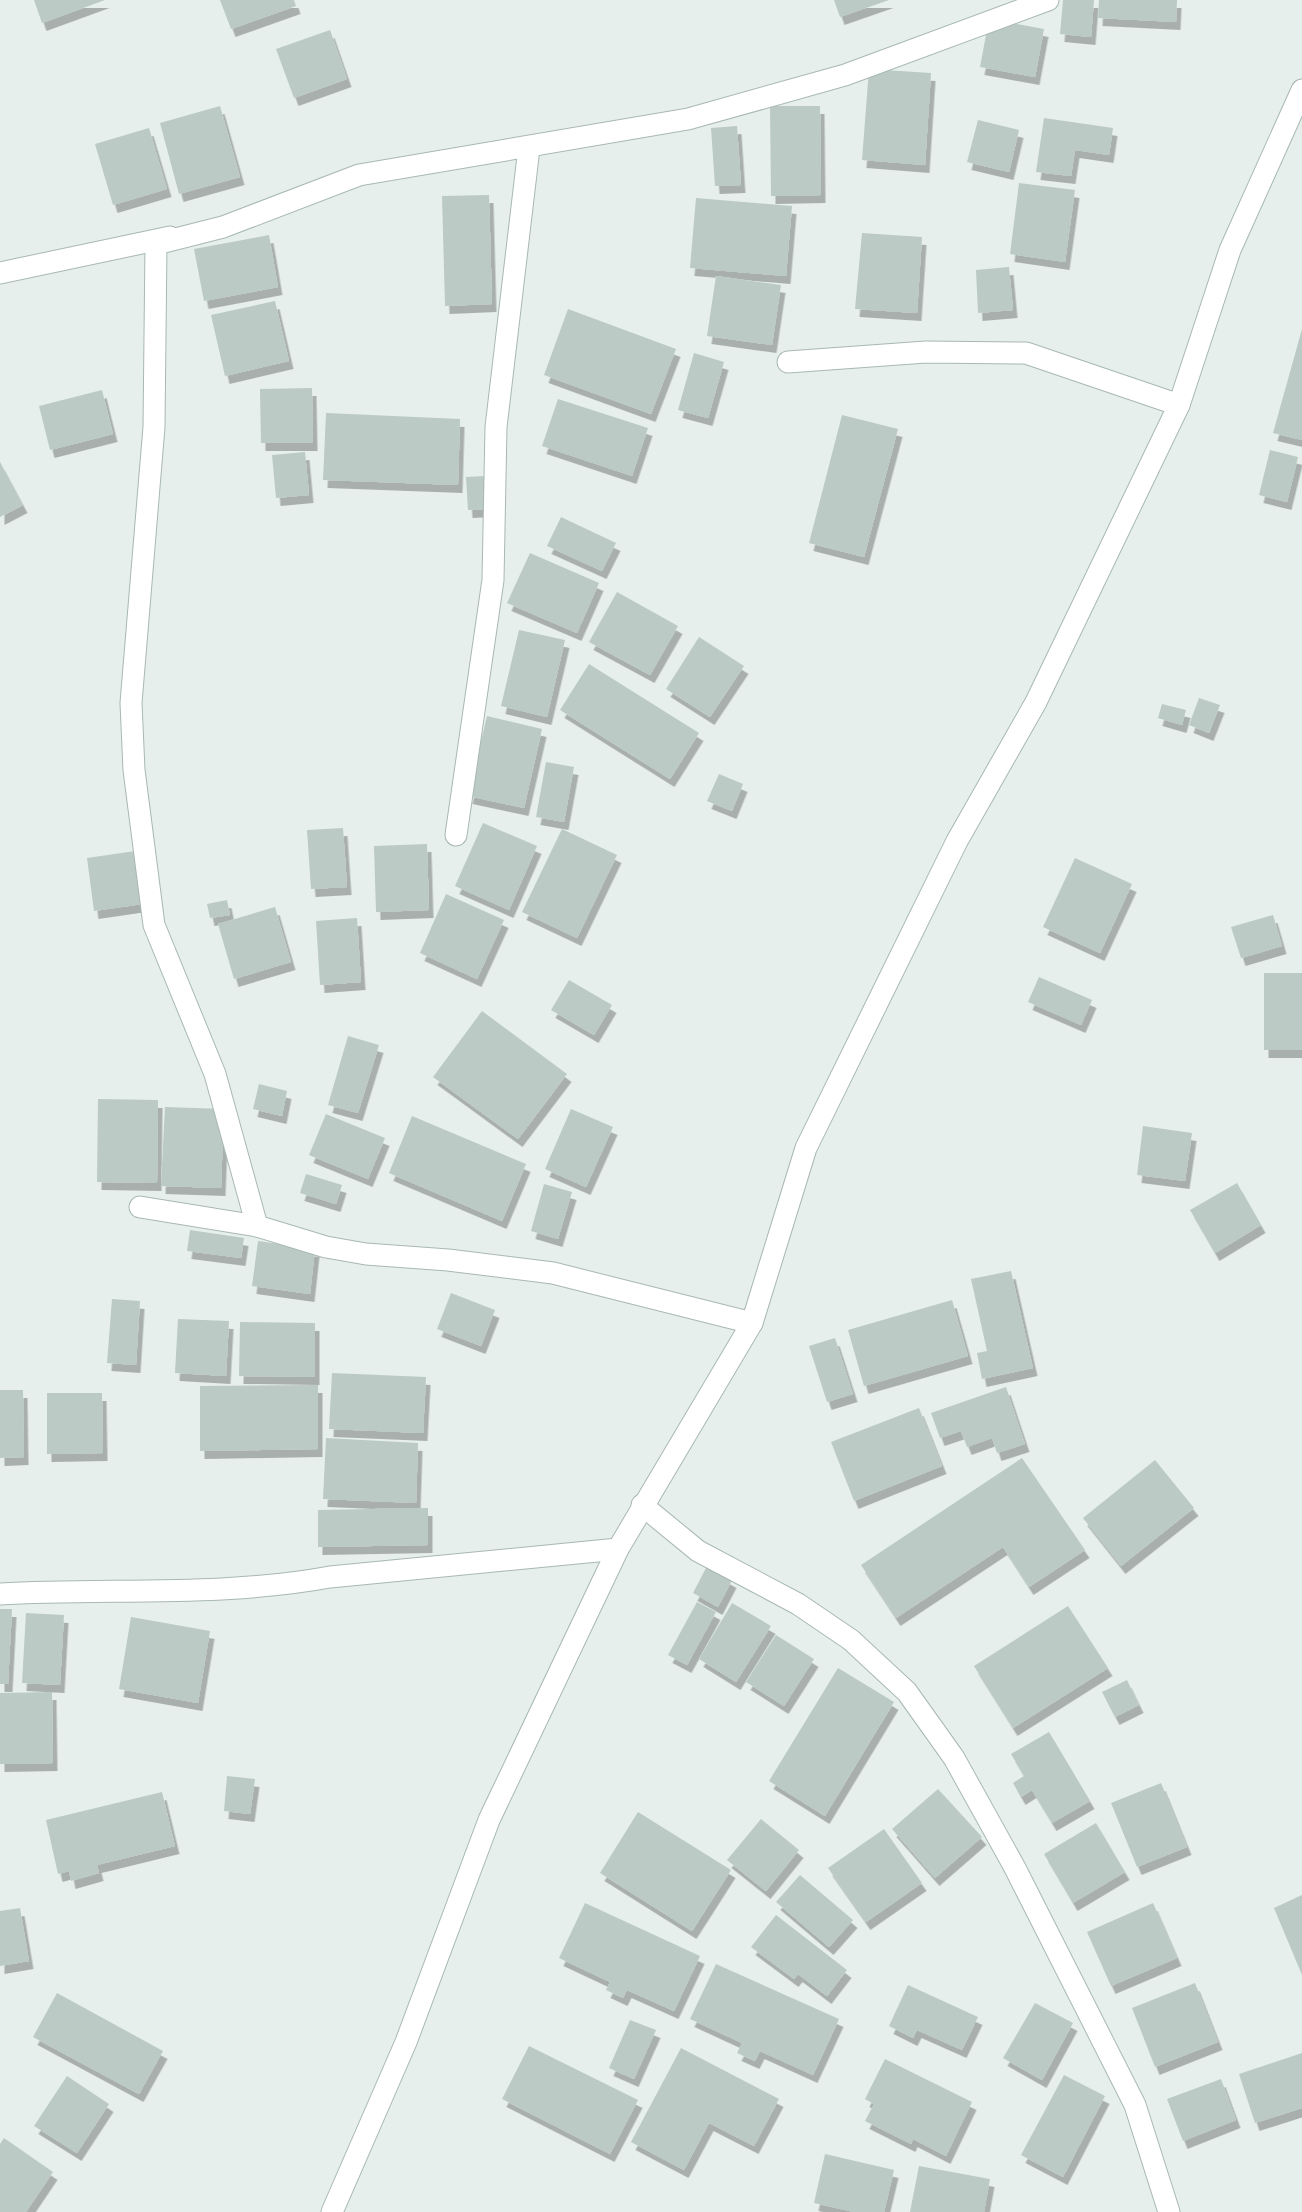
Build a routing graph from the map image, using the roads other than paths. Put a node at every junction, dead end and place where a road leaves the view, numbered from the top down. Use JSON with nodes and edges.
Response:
{"nodes":[{"id":1,"x":1048,"y":0,"type":"edge"},
{"id":2,"x":1302,"y":90,"type":"edge"},
{"id":3,"x":529,"y":148,"type":"junction"},
{"id":4,"x":223,"y":226,"type":"junction"},
{"id":5,"x":0,"y":273,"type":"edge"},
{"id":6,"x":788,"y":362,"type":"dead end"},
{"id":7,"x":1179,"y":405,"type":"junction"},
{"id":8,"x":456,"y":835,"type":"dead end"},
{"id":9,"x":141,"y":1207,"type":"dead end"},
{"id":10,"x":257,"y":1226,"type":"junction"},
{"id":11,"x":752,"y":1322,"type":"junction"},
{"id":12,"x":642,"y":1505,"type":"junction"},
{"id":13,"x":618,"y":1549,"type":"junction"},
{"id":14,"x":0,"y":1594,"type":"edge"},
{"id":15,"x":332,"y":2212,"type":"edge"},
{"id":16,"x":1169,"y":2212,"type":"edge"}],
"edges":[{"from":1,"to":3,"type":"street"},
{"from":2,"to":7,"type":"street"},
{"from":3,"to":4,"type":"street"},
{"from":3,"to":8,"type":"street"},
{"from":4,"to":5,"type":"street"},
{"from":4,"to":10,"type":"street"},
{"from":6,"to":7,"type":"street"},
{"from":7,"to":11,"type":"street"},
{"from":9,"to":10,"type":"street"},
{"from":10,"to":11,"type":"street"},
{"from":11,"to":12,"type":"street"},
{"from":12,"to":13,"type":"street"},
{"from":12,"to":16,"type":"street"},
{"from":13,"to":14,"type":"street"},
{"from":13,"to":15,"type":"street"}]}
